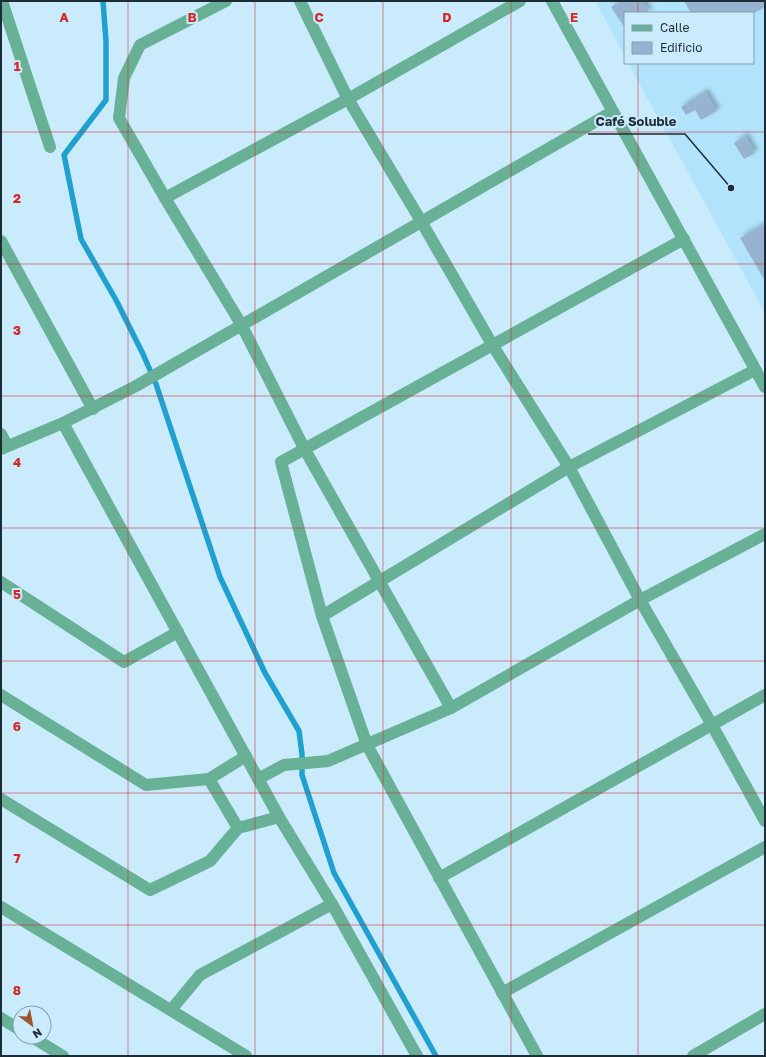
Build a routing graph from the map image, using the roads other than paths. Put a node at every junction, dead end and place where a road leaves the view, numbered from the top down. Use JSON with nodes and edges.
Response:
{"nodes":[{"id":1,"x":2,"y":1,"type":"edge"},
{"id":2,"x":226,"y":1,"type":"edge"},
{"id":3,"x":300,"y":1,"type":"edge"},
{"id":4,"x":520,"y":1,"type":"edge"},
{"id":5,"x":552,"y":1,"type":"edge"},
{"id":6,"x":348,"y":98,"type":"junction"},
{"id":7,"x":612,"y":112,"type":"junction"},
{"id":8,"x":50,"y":147,"type":"dead end"},
{"id":9,"x":165,"y":198,"type":"junction"},
{"id":10,"x":421,"y":221,"type":"junction"},
{"id":11,"x":684,"y":239,"type":"junction"},
{"id":12,"x":1,"y":241,"type":"edge"},
{"id":13,"x":241,"y":324,"type":"junction"},
{"id":14,"x":493,"y":346,"type":"junction"},
{"id":15,"x":755,"y":370,"type":"junction"},
{"id":16,"x":765,"y":386,"type":"edge"},
{"id":17,"x":93,"y":409,"type":"junction"},
{"id":18,"x":63,"y":423,"type":"junction"},
{"id":19,"x":1,"y":434,"type":"edge"},
{"id":20,"x":4,"y":447,"type":"edge"},
{"id":21,"x":304,"y":448,"type":"junction"},
{"id":22,"x":569,"y":467,"type":"junction"},
{"id":23,"x":765,"y":534,"type":"edge"},
{"id":24,"x":1,"y":582,"type":"edge"},
{"id":25,"x":379,"y":582,"type":"junction"},
{"id":26,"x":640,"y":600,"type":"junction"},
{"id":27,"x":322,"y":616,"type":"junction"},
{"id":28,"x":178,"y":632,"type":"junction"},
{"id":29,"x":1,"y":695,"type":"edge"},
{"id":30,"x":765,"y":695,"type":"edge"},
{"id":31,"x":451,"y":708,"type":"junction"},
{"id":32,"x":712,"y":725,"type":"junction"},
{"id":33,"x":367,"y":745,"type":"junction"},
{"id":34,"x":246,"y":756,"type":"junction"},
{"id":35,"x":209,"y":779,"type":"junction"},
{"id":36,"x":258,"y":779,"type":"junction"},
{"id":37,"x":1,"y":799,"type":"edge"},
{"id":38,"x":279,"y":817,"type":"junction"},
{"id":39,"x":765,"y":821,"type":"edge"},
{"id":40,"x":238,"y":828,"type":"junction"},
{"id":41,"x":765,"y":847,"type":"edge"},
{"id":42,"x":440,"y":878,"type":"junction"},
{"id":43,"x":332,"y":904,"type":"junction"},
{"id":44,"x":1,"y":907,"type":"edge"},
{"id":45,"x":502,"y":993,"type":"junction"},
{"id":46,"x":170,"y":1010,"type":"junction"},
{"id":47,"x":765,"y":1014,"type":"edge"},
{"id":48,"x":1,"y":1018,"type":"edge"},
{"id":49,"x":12,"y":1025,"type":"edge"},
{"id":50,"x":45,"y":1045,"type":"edge"},
{"id":51,"x":63,"y":1056,"type":"edge"},
{"id":52,"x":246,"y":1056,"type":"edge"},
{"id":53,"x":417,"y":1056,"type":"edge"},
{"id":54,"x":537,"y":1056,"type":"edge"},
{"id":55,"x":693,"y":1056,"type":"edge"}],
"edges":[{"from":1,"to":8,"type":"street"},
{"from":2,"to":9,"type":"street"},
{"from":3,"to":6,"type":"street"},
{"from":4,"to":6,"type":"street"},
{"from":5,"to":7,"type":"street"},
{"from":6,"to":9,"type":"street"},
{"from":6,"to":10,"type":"street"},
{"from":7,"to":10,"type":"street"},
{"from":7,"to":11,"type":"street"},
{"from":9,"to":13,"type":"street"},
{"from":10,"to":13,"type":"street"},
{"from":10,"to":14,"type":"street"},
{"from":11,"to":14,"type":"street"},
{"from":11,"to":15,"type":"street"},
{"from":12,"to":17,"type":"street"},
{"from":13,"to":17,"type":"street"},
{"from":13,"to":21,"type":"street"},
{"from":14,"to":21,"type":"street"},
{"from":14,"to":22,"type":"street"},
{"from":15,"to":16,"type":"street"},
{"from":15,"to":22,"type":"street"},
{"from":17,"to":18,"type":"street"},
{"from":18,"to":20,"type":"street"},
{"from":18,"to":28,"type":"street"},
{"from":19,"to":20,"type":"street"},
{"from":21,"to":25,"type":"street"},
{"from":21,"to":27,"type":"street"},
{"from":22,"to":25,"type":"street"},
{"from":22,"to":26,"type":"street"},
{"from":23,"to":26,"type":"street"},
{"from":24,"to":28,"type":"street"},
{"from":25,"to":27,"type":"street"},
{"from":25,"to":31,"type":"street"},
{"from":26,"to":31,"type":"street"},
{"from":26,"to":32,"type":"street"},
{"from":27,"to":33,"type":"street"},
{"from":28,"to":34,"type":"street"},
{"from":29,"to":35,"type":"street"},
{"from":30,"to":32,"type":"street"},
{"from":31,"to":33,"type":"street"},
{"from":32,"to":39,"type":"street"},
{"from":32,"to":42,"type":"street"},
{"from":33,"to":36,"type":"street"},
{"from":33,"to":42,"type":"street"},
{"from":34,"to":35,"type":"street"},
{"from":34,"to":36,"type":"street"},
{"from":35,"to":40,"type":"street"},
{"from":36,"to":38,"type":"street"},
{"from":37,"to":40,"type":"street"},
{"from":38,"to":40,"type":"street"},
{"from":38,"to":43,"type":"street"},
{"from":41,"to":45,"type":"street"},
{"from":42,"to":45,"type":"street"},
{"from":43,"to":46,"type":"street"},
{"from":43,"to":53,"type":"street"},
{"from":44,"to":46,"type":"street"},
{"from":45,"to":54,"type":"street"},
{"from":46,"to":52,"type":"street"},
{"from":47,"to":55,"type":"street"},
{"from":48,"to":49,"type":"street"},
{"from":50,"to":51,"type":"street"}]}
